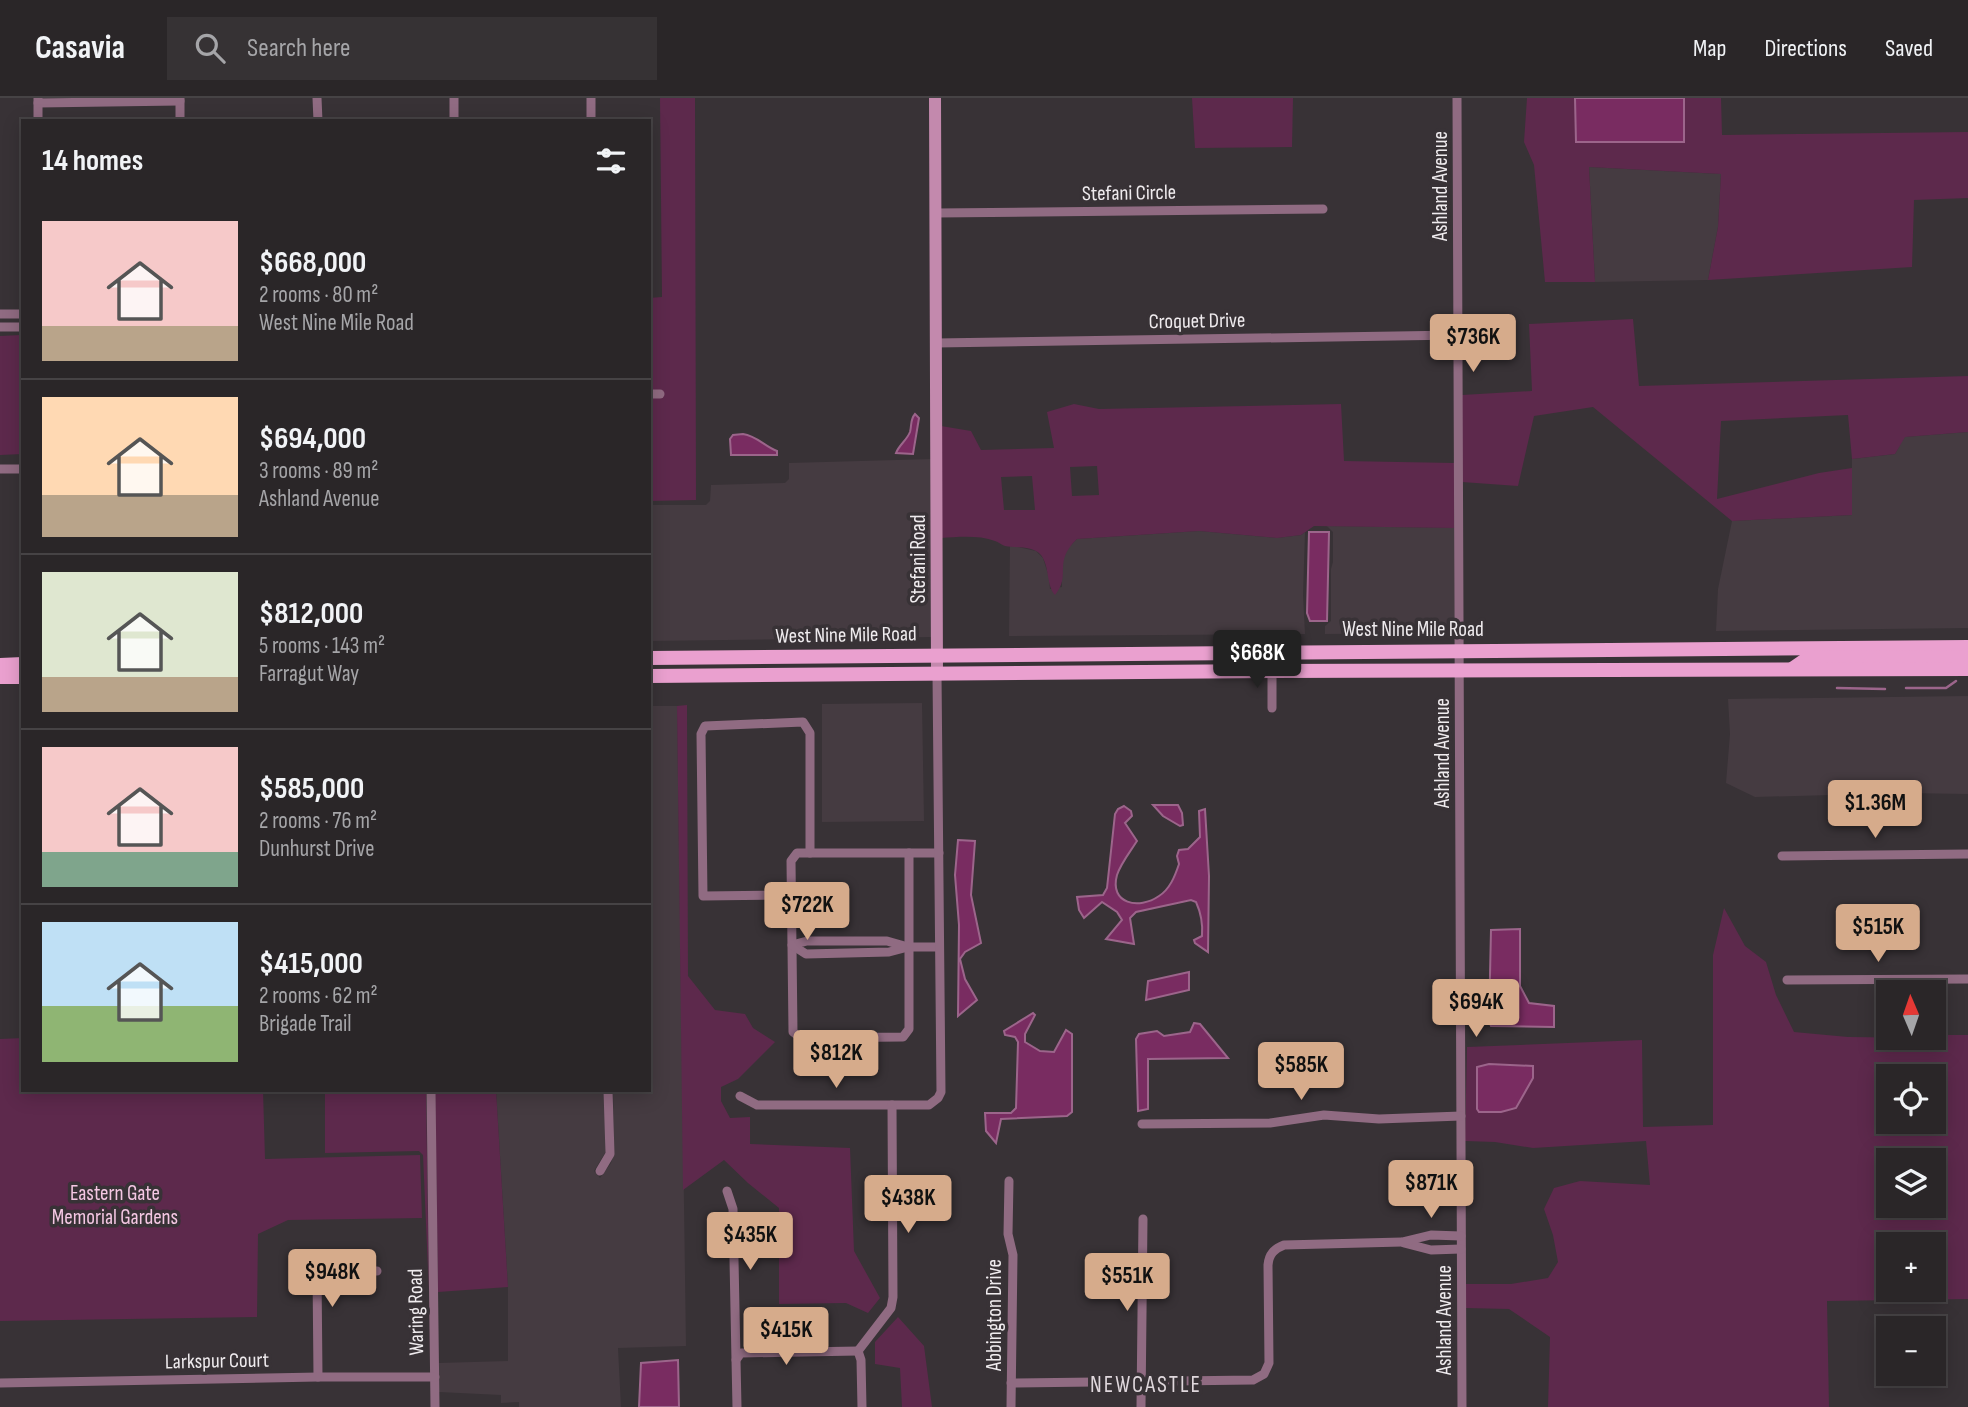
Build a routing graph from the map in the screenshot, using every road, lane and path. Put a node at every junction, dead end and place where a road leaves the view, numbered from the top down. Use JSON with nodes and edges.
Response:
{"nodes":[{"id":1,"x":317,"y":98,"type":"edge"},
{"id":2,"x":454,"y":98,"type":"edge"},
{"id":3,"x":591,"y":98,"type":"edge"},
{"id":4,"x":935,"y":98,"type":"edge"},
{"id":5,"x":1457,"y":98,"type":"edge"},
{"id":6,"x":180,"y":100,"type":"edge"},
{"id":7,"x":38,"y":101,"type":"edge"},
{"id":8,"x":38,"y":119,"type":"edge"},
{"id":9,"x":180,"y":119,"type":"edge"},
{"id":10,"x":317,"y":119,"type":"edge"},
{"id":11,"x":454,"y":119,"type":"edge"},
{"id":12,"x":591,"y":119,"type":"edge"},
{"id":13,"x":1323,"y":209,"type":"dead end"},
{"id":14,"x":936,"y":213,"type":"junction"},
{"id":15,"x":0,"y":314,"type":"edge"},
{"id":16,"x":21,"y":314,"type":"edge"},
{"id":17,"x":0,"y":327,"type":"edge"},
{"id":18,"x":21,"y":327,"type":"edge"},
{"id":19,"x":1458,"y":335,"type":"junction"},
{"id":20,"x":936,"y":343,"type":"junction"},
{"id":21,"x":651,"y":394,"type":"edge"},
{"id":22,"x":660,"y":394,"type":"dead end"},
{"id":23,"x":0,"y":469,"type":"edge"},
{"id":24,"x":21,"y":469,"type":"edge"},
{"id":25,"x":1968,"y":647,"type":"edge"},
{"id":26,"x":1651,"y":648,"type":"junction"},
{"id":27,"x":1459,"y":650,"type":"junction"},
{"id":28,"x":1123,"y":653,"type":"junction"},
{"id":29,"x":937,"y":655,"type":"junction"},
{"id":30,"x":1968,"y":657,"type":"edge"},
{"id":31,"x":651,"y":658,"type":"edge"},
{"id":32,"x":0,"y":664,"type":"edge"},
{"id":33,"x":21,"y":664,"type":"edge"},
{"id":34,"x":1791,"y":669,"type":"junction"},
{"id":35,"x":1968,"y":669,"type":"edge"},
{"id":36,"x":1272,"y":670,"type":"junction"},
{"id":37,"x":1459,"y":670,"type":"junction"},
{"id":38,"x":937,"y":674,"type":"junction"},
{"id":39,"x":754,"y":675,"type":"junction"},
{"id":40,"x":651,"y":676,"type":"edge"},
{"id":41,"x":0,"y":677,"type":"edge"},
{"id":42,"x":21,"y":677,"type":"edge"},
{"id":43,"x":0,"y":686,"type":"edge"},
{"id":44,"x":21,"y":686,"type":"edge"},
{"id":45,"x":1272,"y":708,"type":"dead end"},
{"id":46,"x":810,"y":853,"type":"junction"},
{"id":47,"x":909,"y":853,"type":"junction"},
{"id":48,"x":939,"y":853,"type":"junction"},
{"id":49,"x":1968,"y":854,"type":"edge"},
{"id":50,"x":1782,"y":856,"type":"dead end"},
{"id":51,"x":791,"y":895,"type":"junction"},
{"id":52,"x":792,"y":945,"type":"junction"},
{"id":53,"x":908,"y":947,"type":"junction"},
{"id":54,"x":939,"y":947,"type":"junction"},
{"id":55,"x":1968,"y":979,"type":"edge"},
{"id":56,"x":1787,"y":980,"type":"dead end"},
{"id":57,"x":431,"y":1092,"type":"edge"},
{"id":58,"x":608,"y":1092,"type":"edge"},
{"id":59,"x":740,"y":1096,"type":"dead end"},
{"id":60,"x":892,"y":1105,"type":"junction"},
{"id":61,"x":1461,"y":1116,"type":"junction"},
{"id":62,"x":1142,"y":1124,"type":"dead end"},
{"id":63,"x":600,"y":1171,"type":"dead end"},
{"id":64,"x":1009,"y":1181,"type":"dead end"},
{"id":65,"x":727,"y":1191,"type":"dead end"},
{"id":66,"x":1143,"y":1219,"type":"dead end"},
{"id":67,"x":1461,"y":1236,"type":"junction"},
{"id":68,"x":1402,"y":1242,"type":"junction"},
{"id":69,"x":1461,"y":1248,"type":"junction"},
{"id":70,"x":377,"y":1271,"type":"dead end"},
{"id":71,"x":860,"y":1355,"type":"junction"},
{"id":72,"x":736,"y":1360,"type":"junction"},
{"id":73,"x":318,"y":1377,"type":"junction"},
{"id":74,"x":435,"y":1377,"type":"junction"},
{"id":75,"x":1141,"y":1382,"type":"junction"},
{"id":76,"x":0,"y":1383,"type":"edge"},
{"id":77,"x":1011,"y":1383,"type":"junction"},
{"id":78,"x":435,"y":1407,"type":"edge"},
{"id":79,"x":737,"y":1407,"type":"edge"},
{"id":80,"x":862,"y":1407,"type":"edge"},
{"id":81,"x":1010,"y":1407,"type":"edge"},
{"id":82,"x":1141,"y":1407,"type":"edge"},
{"id":83,"x":1462,"y":1407,"type":"edge"}],
"edges":[{"from":1,"to":10,"type":"street"},
{"from":2,"to":11,"type":"street"},
{"from":3,"to":12,"type":"street"},
{"from":4,"to":14,"type":"street","name":"Stefani Road"},
{"from":5,"to":19,"type":"street","name":"Ashland Avenue"},
{"from":6,"to":7,"type":"street"},
{"from":6,"to":9,"type":"street"},
{"from":7,"to":8,"type":"street"},
{"from":13,"to":14,"type":"street","name":"Stefani Circle"},
{"from":14,"to":20,"type":"street","name":"Stefani Road"},
{"from":15,"to":16,"type":"street"},
{"from":17,"to":18,"type":"street"},
{"from":19,"to":20,"type":"street","name":"Croquet Drive"},
{"from":19,"to":27,"type":"street","name":"Ashland Avenue"},
{"from":20,"to":29,"type":"street","name":"Stefani Road"},
{"from":21,"to":22,"type":"street"},
{"from":23,"to":24,"type":"street"},
{"from":25,"to":26,"type":"main road","name":"West Nine Mile Road"},
{"from":26,"to":27,"type":"main road","name":"West Nine Mile Road"},
{"from":26,"to":37,"type":"main road"},
{"from":27,"to":28,"type":"main road","name":"West Nine Mile Road"},
{"from":27,"to":36,"type":"main road"},
{"from":27,"to":37,"type":"street","name":"Ashland Avenue"},
{"from":28,"to":29,"type":"main road","name":"West Nine Mile Road"},
{"from":28,"to":38,"type":"main road"},
{"from":29,"to":31,"type":"main road","name":"West Nine Mile Road"},
{"from":29,"to":38,"type":"street","name":"Stefani Road"},
{"from":29,"to":39,"type":"main road"},
{"from":30,"to":34,"type":"main road"},
{"from":32,"to":33,"type":"main road"},
{"from":34,"to":35,"type":"main road","name":"West Nine Mile Road"},
{"from":34,"to":37,"type":"main road","name":"West Nine Mile Road"},
{"from":36,"to":37,"type":"main road","name":"West Nine Mile Road"},
{"from":36,"to":38,"type":"main road","name":"West Nine Mile Road"},
{"from":36,"to":45,"type":"street"},
{"from":37,"to":61,"type":"street","name":"Ashland Avenue"},
{"from":38,"to":39,"type":"main road","name":"West Nine Mile Road"},
{"from":38,"to":48,"type":"street","name":"Stefani Road"},
{"from":39,"to":40,"type":"main road","name":"West Nine Mile Road"},
{"from":41,"to":42,"type":"main road"},
{"from":43,"to":44,"type":"main road"},
{"from":46,"to":47,"type":"street"},
{"from":46,"to":51,"type":"street"},
{"from":46,"to":51,"type":"street"},
{"from":47,"to":48,"type":"street"},
{"from":47,"to":53,"type":"street"},
{"from":48,"to":54,"type":"street","name":"Stefani Road"},
{"from":49,"to":50,"type":"street"},
{"from":51,"to":52,"type":"street"},
{"from":52,"to":53,"type":"street"},
{"from":52,"to":53,"type":"street"},
{"from":53,"to":54,"type":"street"},
{"from":54,"to":60,"type":"street","name":"Stefani Road"},
{"from":55,"to":56,"type":"street"},
{"from":57,"to":74,"type":"street","name":"Waring Road"},
{"from":58,"to":63,"type":"street"},
{"from":59,"to":60,"type":"street"},
{"from":60,"to":71,"type":"street"},
{"from":61,"to":62,"type":"street"},
{"from":61,"to":67,"type":"street","name":"Ashland Avenue"},
{"from":64,"to":77,"type":"street","name":"Abbington Drive"},
{"from":65,"to":72,"type":"street"},
{"from":66,"to":75,"type":"street"},
{"from":67,"to":68,"type":"street"},
{"from":67,"to":69,"type":"street","name":"Ashland Avenue"},
{"from":68,"to":69,"type":"street"},
{"from":68,"to":75,"type":"street"},
{"from":69,"to":83,"type":"street","name":"Ashland Avenue"},
{"from":70,"to":73,"type":"street"},
{"from":71,"to":72,"type":"street"},
{"from":71,"to":80,"type":"street"},
{"from":72,"to":79,"type":"street"},
{"from":73,"to":74,"type":"street","name":"Larkspur Court"},
{"from":73,"to":76,"type":"street","name":"Larkspur Court"},
{"from":74,"to":78,"type":"street","name":"Waring Road"},
{"from":75,"to":77,"type":"street"},
{"from":75,"to":82,"type":"street"},
{"from":77,"to":81,"type":"street","name":"Abbington Drive"}]}
